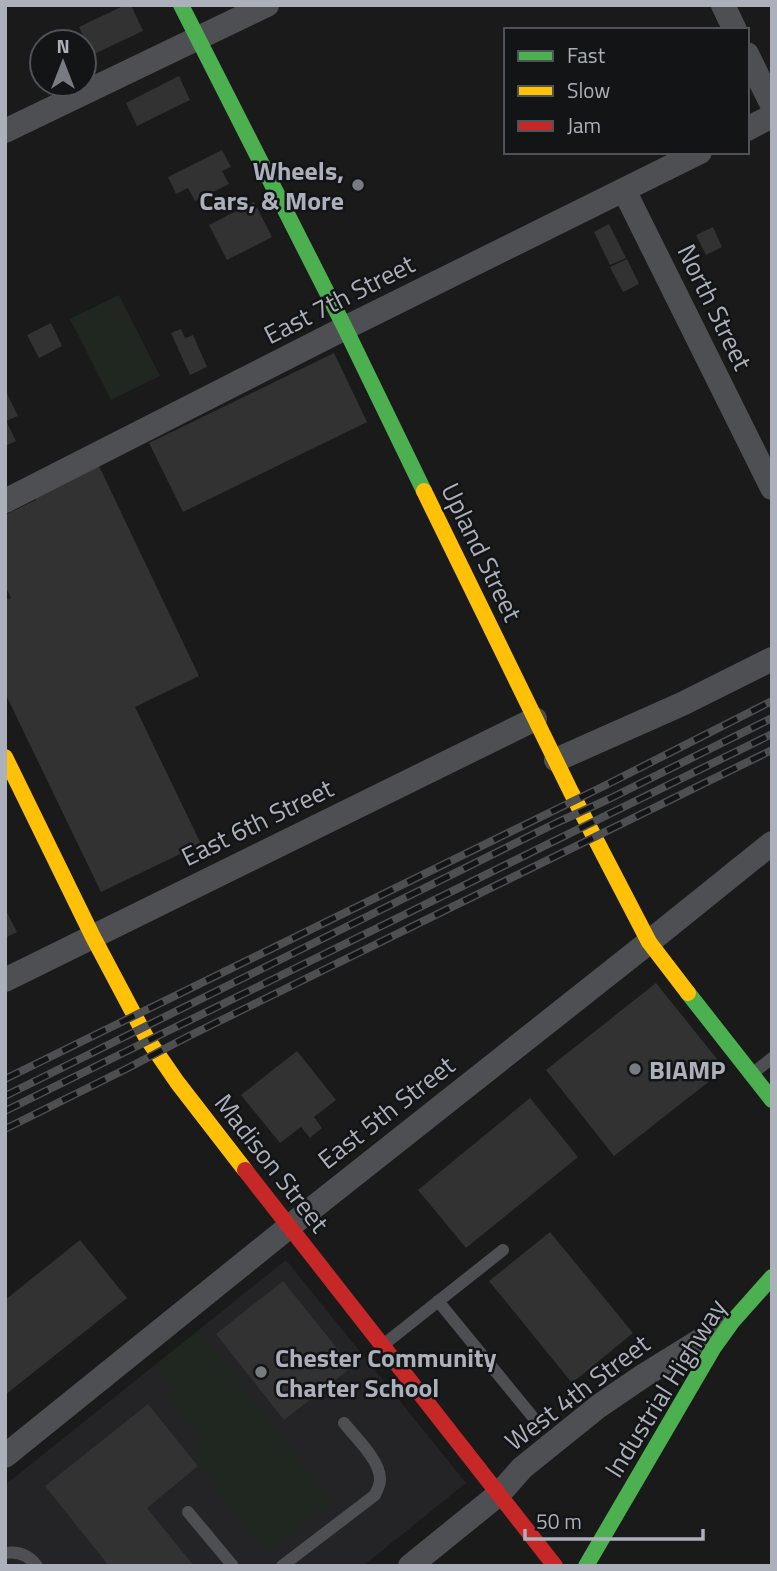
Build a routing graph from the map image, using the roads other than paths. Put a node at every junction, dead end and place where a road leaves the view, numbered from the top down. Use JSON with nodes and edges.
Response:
{"nodes":[{"id":1,"x":181,"y":5,"type":"edge"},
{"id":2,"x":267,"y":5,"type":"edge"},
{"id":3,"x":723,"y":5,"type":"edge"},
{"id":4,"x":734,"y":28,"type":"edge"},
{"id":5,"x":197,"y":39,"type":"junction"},
{"id":6,"x":749,"y":58,"type":"edge"},
{"id":7,"x":772,"y":105,"type":"edge"},
{"id":8,"x":772,"y":116,"type":"edge"},
{"id":9,"x":749,"y":128,"type":"edge"},
{"id":10,"x":5,"y":131,"type":"edge"},
{"id":11,"x":696,"y":154,"type":"edge"},
{"id":12,"x":624,"y":190,"type":"junction"},
{"id":13,"x":345,"y":328,"type":"junction"},
{"id":14,"x":772,"y":488,"type":"edge"},
{"id":15,"x":5,"y":501,"type":"edge"},
{"id":16,"x":772,"y":659,"type":"edge"},
{"id":17,"x":536,"y":719,"type":"junction"},
{"id":18,"x":5,"y":757,"type":"edge"},
{"id":19,"x":556,"y":760,"type":"junction"},
{"id":20,"x":772,"y":843,"type":"edge"},
{"id":21,"x":93,"y":937,"type":"junction"},
{"id":22,"x":649,"y":942,"type":"junction"},
{"id":23,"x":5,"y":980,"type":"edge"},
{"id":24,"x":772,"y":1058,"type":"edge"},
{"id":25,"x":751,"y":1074,"type":"junction"},
{"id":26,"x":772,"y":1100,"type":"edge"},
{"id":27,"x":290,"y":1226,"type":"junction"},
{"id":28,"x":503,"y":1250,"type":"dead end"},
{"id":29,"x":772,"y":1278,"type":"edge"},
{"id":30,"x":438,"y":1301,"type":"junction"},
{"id":31,"x":732,"y":1322,"type":"junction"},
{"id":32,"x":383,"y":1345,"type":"junction"},
{"id":33,"x":532,"y":1416,"type":"dead end"},
{"id":34,"x":344,"y":1423,"type":"dead end"},
{"id":35,"x":5,"y":1456,"type":"edge"},
{"id":36,"x":499,"y":1494,"type":"junction"},
{"id":37,"x":188,"y":1512,"type":"dead end"},
{"id":38,"x":5,"y":1553,"type":"edge"},
{"id":39,"x":37,"y":1566,"type":"edge"},
{"id":40,"x":233,"y":1566,"type":"edge"},
{"id":41,"x":282,"y":1566,"type":"edge"},
{"id":42,"x":410,"y":1566,"type":"edge"},
{"id":43,"x":555,"y":1566,"type":"edge"},
{"id":44,"x":586,"y":1566,"type":"edge"}],
"edges":[{"from":1,"to":5,"type":"street","name":"Upland Street"},
{"from":2,"to":5,"type":"street"},
{"from":3,"to":4,"type":"street"},
{"from":5,"to":10,"type":"street"},
{"from":5,"to":13,"type":"street","name":"Upland Street"},
{"from":6,"to":7,"type":"street"},
{"from":8,"to":9,"type":"street"},
{"from":11,"to":12,"type":"street","name":"East 7th Street"},
{"from":12,"to":13,"type":"street","name":"East 7th Street"},
{"from":12,"to":14,"type":"street","name":"North Street"},
{"from":13,"to":15,"type":"street","name":"East 7th Street"},
{"from":13,"to":17,"type":"street","name":"Upland Street"},
{"from":16,"to":19,"type":"street"},
{"from":17,"to":19,"type":"street","name":"Upland Street"},
{"from":17,"to":21,"type":"street","name":"East 6th Street"},
{"from":18,"to":21,"type":"street","name":"Madison Street"},
{"from":19,"to":22,"type":"street","name":"Upland Street"},
{"from":20,"to":22,"type":"street","name":"East 5th Street"},
{"from":21,"to":23,"type":"street","name":"East 6th Street"},
{"from":21,"to":27,"type":"street","name":"Madison Street"},
{"from":22,"to":25,"type":"street","name":"Upland Street"},
{"from":22,"to":27,"type":"street","name":"East 5th Street"},
{"from":24,"to":25,"type":"lane"},
{"from":25,"to":26,"type":"street","name":"Upland Street"},
{"from":27,"to":32,"type":"street","name":"Madison Street"},
{"from":27,"to":35,"type":"street","name":"East 5th Street"},
{"from":28,"to":30,"type":"lane"},
{"from":29,"to":31,"type":"street","name":"Industrial Highway"},
{"from":30,"to":32,"type":"lane"},
{"from":30,"to":33,"type":"lane"},
{"from":31,"to":36,"type":"street","name":"West 4th Street"},
{"from":31,"to":44,"type":"street","name":"Industrial Highway"},
{"from":32,"to":36,"type":"street","name":"Madison Street"},
{"from":34,"to":41,"type":"lane"},
{"from":36,"to":42,"type":"street","name":"West 4th Street"},
{"from":36,"to":43,"type":"street","name":"Madison Street"},
{"from":37,"to":40,"type":"lane"},
{"from":38,"to":39,"type":"lane"}]}
